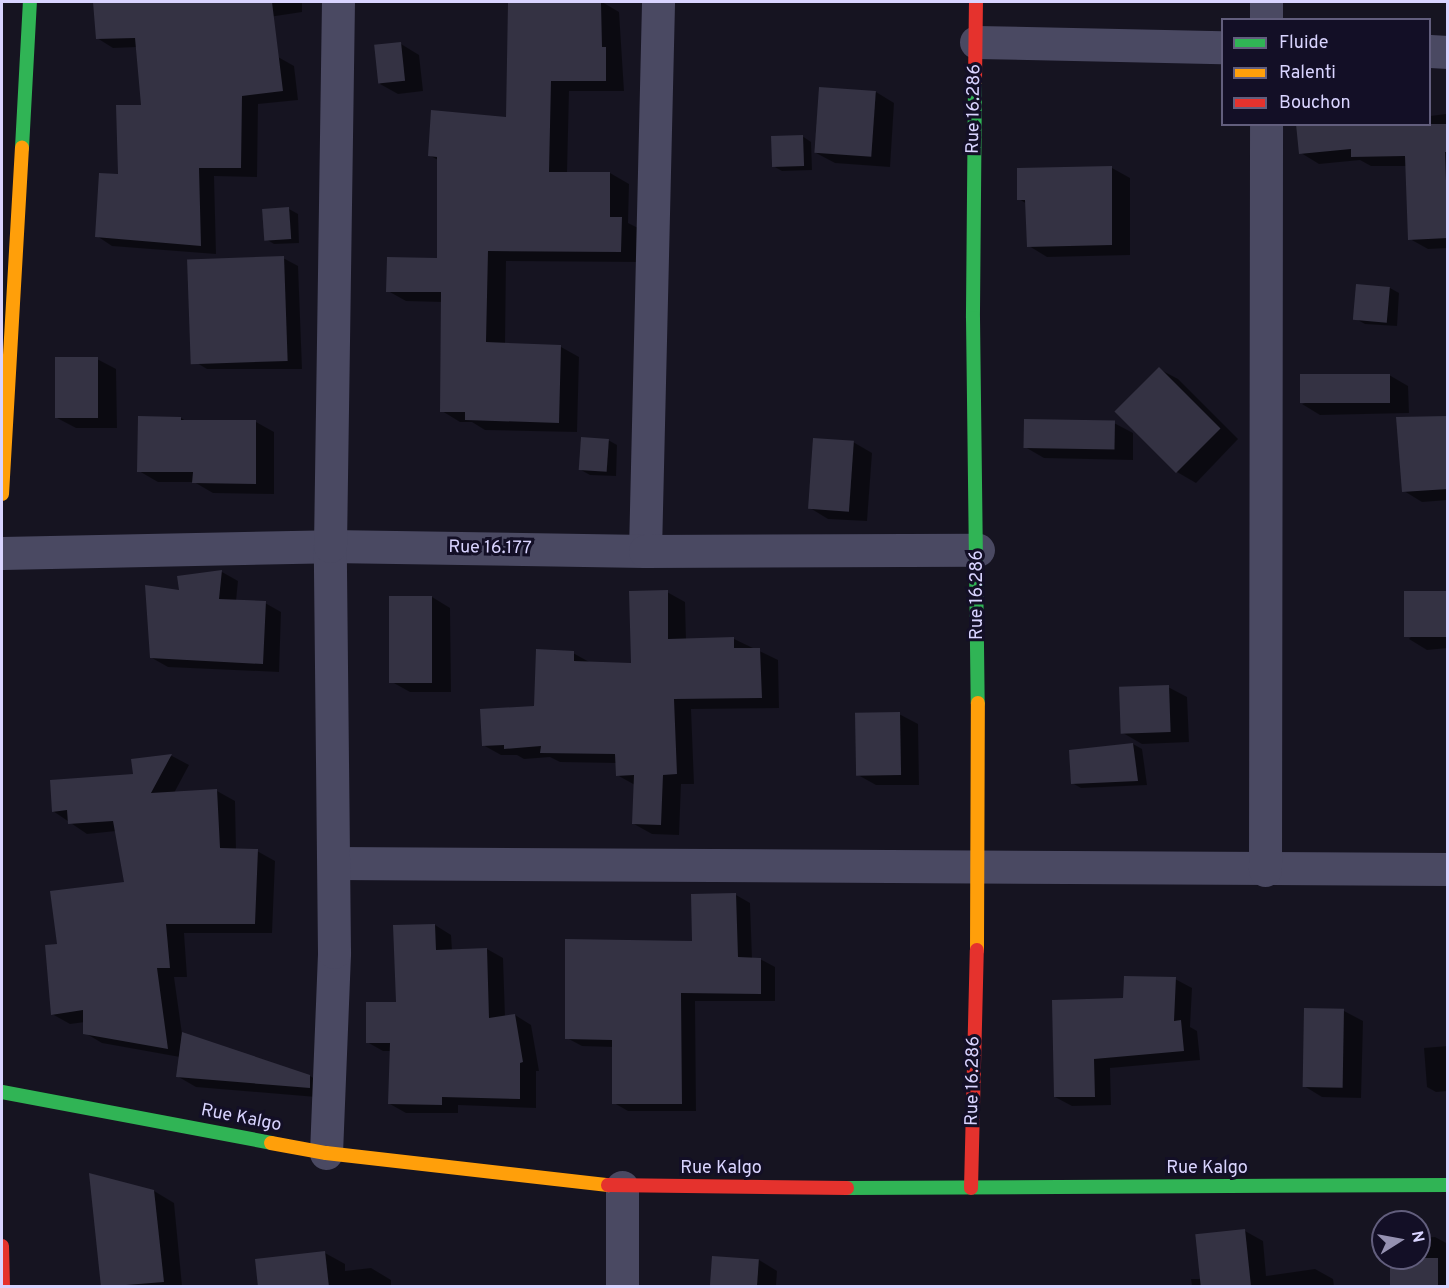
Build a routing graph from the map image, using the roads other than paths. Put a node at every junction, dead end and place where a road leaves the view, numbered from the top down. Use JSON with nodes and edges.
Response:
{"nodes":[{"id":1,"x":30,"y":2,"type":"edge"},
{"id":2,"x":338,"y":2,"type":"edge"},
{"id":3,"x":658,"y":2,"type":"edge"},
{"id":4,"x":976,"y":2,"type":"edge"},
{"id":5,"x":1266,"y":2,"type":"edge"},
{"id":6,"x":1266,"y":18,"type":"edge"},
{"id":7,"x":976,"y":42,"type":"junction"},
{"id":8,"x":1221,"y":47,"type":"edge"},
{"id":9,"x":1431,"y":51,"type":"edge"},
{"id":10,"x":1448,"y":52,"type":"edge"},
{"id":11,"x":1266,"y":126,"type":"edge"},
{"id":12,"x":2,"y":494,"type":"edge"},
{"id":13,"x":330,"y":546,"type":"junction"},
{"id":14,"x":978,"y":550,"type":"junction"},
{"id":15,"x":645,"y":551,"type":"junction"},
{"id":16,"x":2,"y":553,"type":"edge"},
{"id":17,"x":334,"y":863,"type":"junction"},
{"id":18,"x":979,"y":865,"type":"junction"},
{"id":19,"x":1448,"y":869,"type":"edge"},
{"id":20,"x":1265,"y":870,"type":"junction"},
{"id":21,"x":2,"y":1092,"type":"edge"},
{"id":22,"x":326,"y":1153,"type":"junction"},
{"id":23,"x":1448,"y":1185,"type":"edge"},
{"id":24,"x":622,"y":1187,"type":"junction"},
{"id":25,"x":971,"y":1188,"type":"junction"},
{"id":26,"x":2,"y":1246,"type":"edge"},
{"id":27,"x":3,"y":1287,"type":"edge"},
{"id":28,"x":622,"y":1287,"type":"edge"}],
"edges":[{"from":1,"to":12,"type":"street"},
{"from":2,"to":13,"type":"street"},
{"from":3,"to":15,"type":"street"},
{"from":4,"to":7,"type":"street","name":"Rue 16.286"},
{"from":5,"to":6,"type":"street"},
{"from":7,"to":8,"type":"street"},
{"from":7,"to":14,"type":"street","name":"Rue 16.286"},
{"from":9,"to":10,"type":"street"},
{"from":11,"to":20,"type":"street"},
{"from":13,"to":15,"type":"street","name":"Rue 16.177"},
{"from":13,"to":16,"type":"street","name":"Rue 16.177"},
{"from":13,"to":17,"type":"street"},
{"from":14,"to":15,"type":"street","name":"Rue 16.177"},
{"from":14,"to":18,"type":"street","name":"Rue 16.286"},
{"from":17,"to":18,"type":"street"},
{"from":17,"to":22,"type":"street"},
{"from":18,"to":20,"type":"street"},
{"from":18,"to":25,"type":"street","name":"Rue 16.286"},
{"from":19,"to":20,"type":"street"},
{"from":21,"to":22,"type":"street","name":"Rue Kalgo"},
{"from":22,"to":24,"type":"street","name":"Rue Kalgo"},
{"from":23,"to":25,"type":"street","name":"Rue Kalgo"},
{"from":24,"to":25,"type":"street","name":"Rue Kalgo"},
{"from":24,"to":28,"type":"street"},
{"from":26,"to":27,"type":"street"}]}
